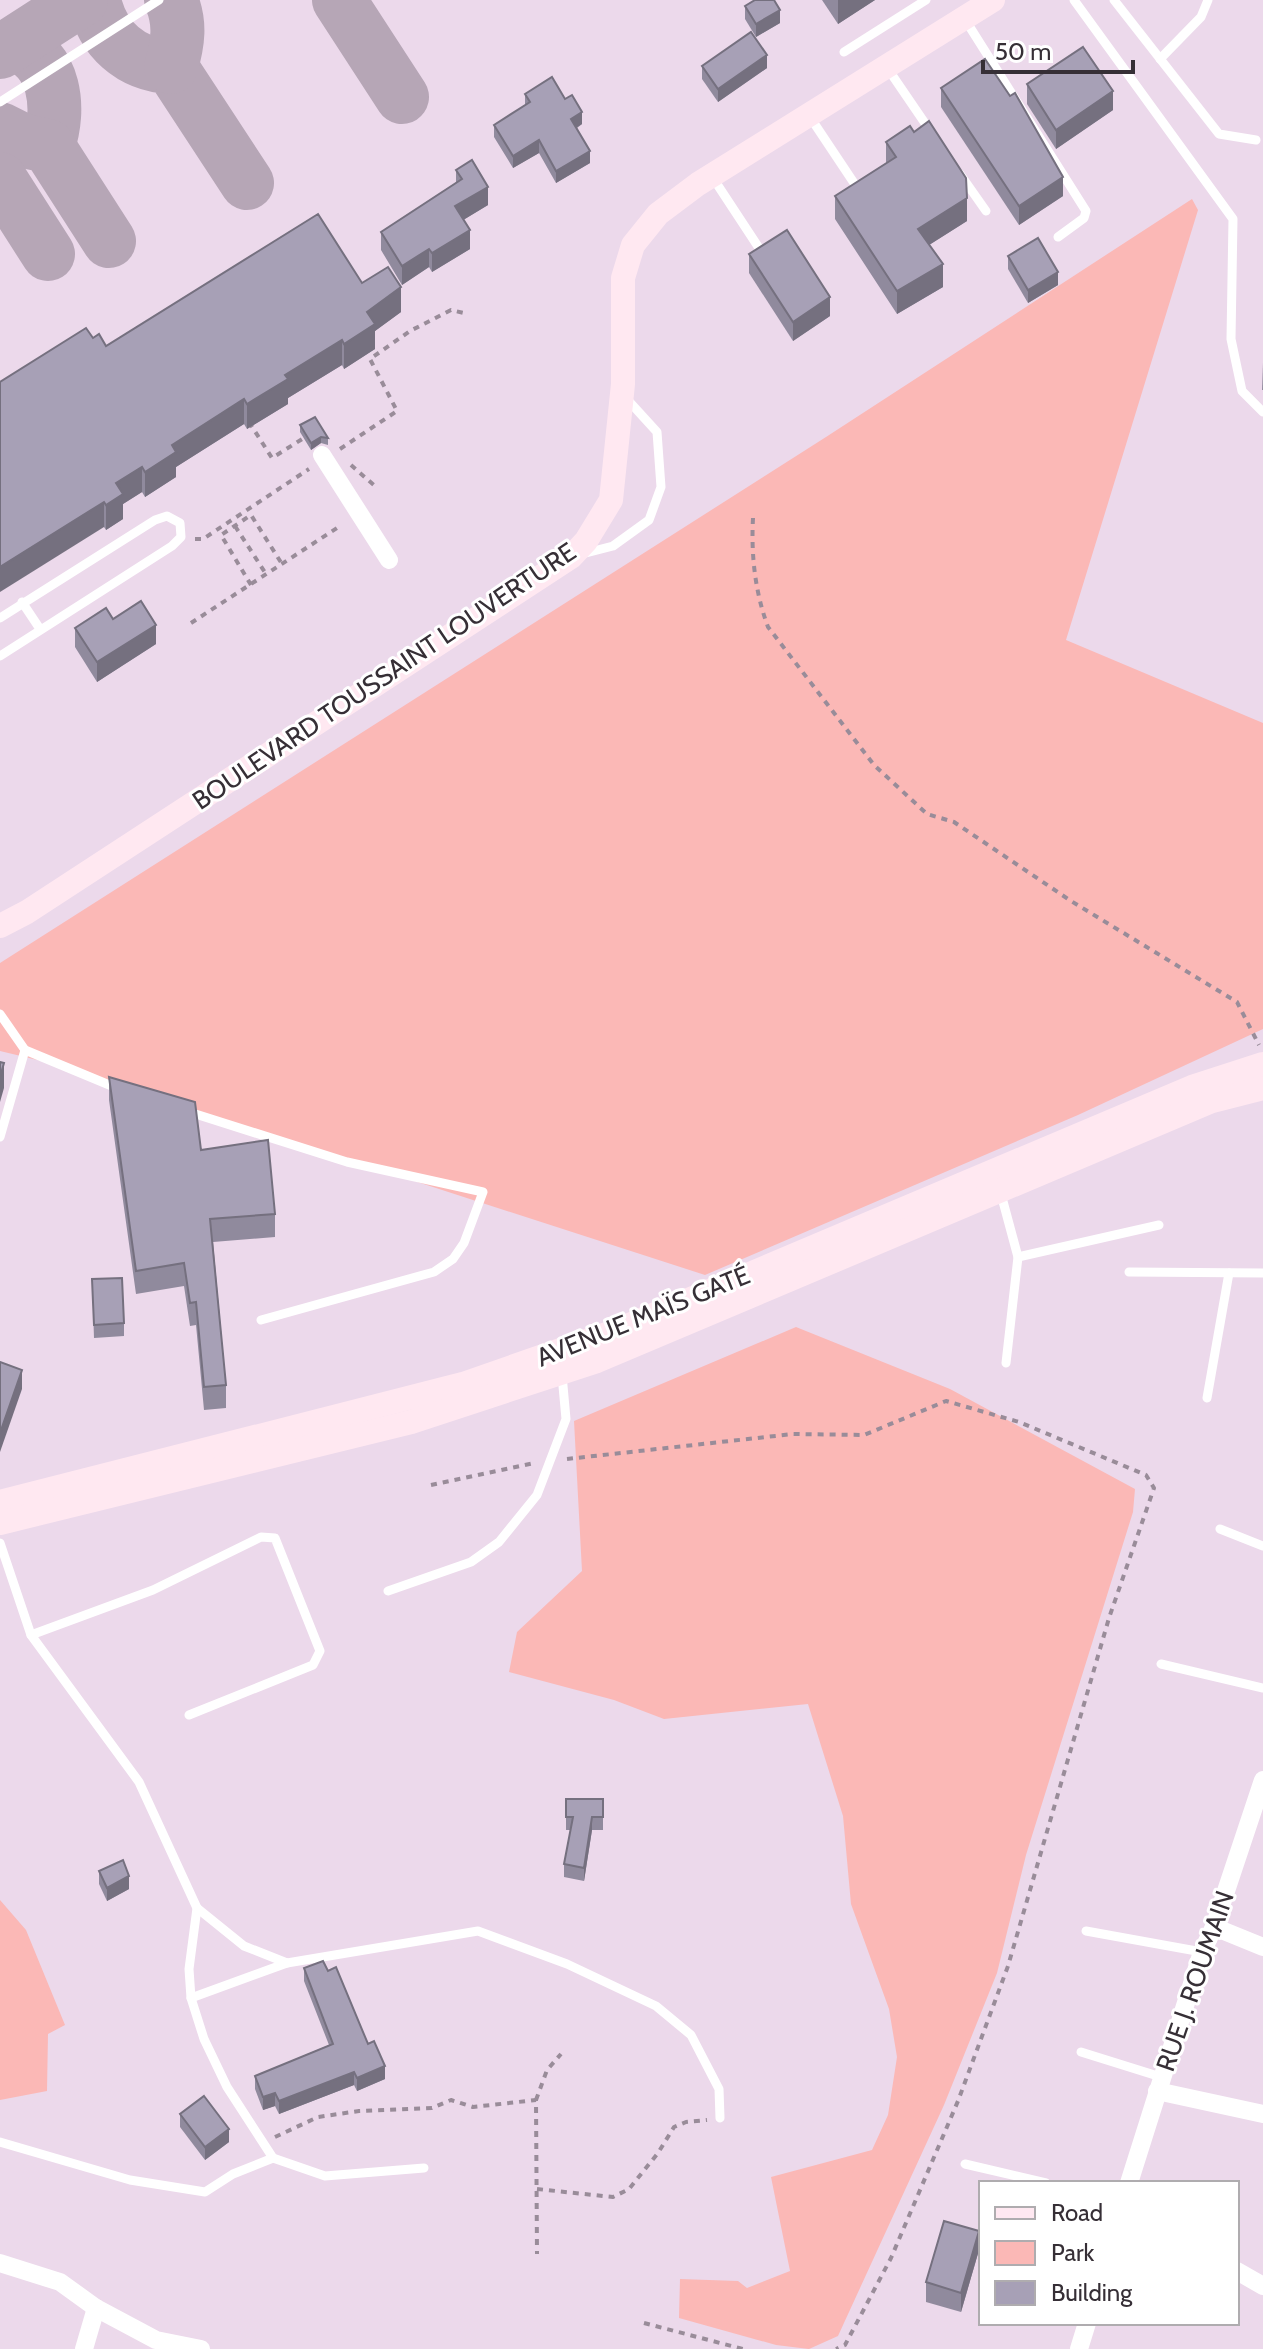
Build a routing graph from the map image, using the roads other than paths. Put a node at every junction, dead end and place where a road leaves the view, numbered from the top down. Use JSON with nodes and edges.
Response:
{"nodes":[{"id":1,"x":159,"y":0,"type":"edge"},
{"id":2,"x":926,"y":0,"type":"edge"},
{"id":3,"x":993,"y":0,"type":"edge"},
{"id":4,"x":1074,"y":0,"type":"edge"},
{"id":5,"x":1114,"y":0,"type":"edge"},
{"id":6,"x":1208,"y":0,"type":"edge"},
{"id":7,"x":963,"y":18,"type":"junction"},
{"id":8,"x":844,"y":52,"type":"dead end"},
{"id":9,"x":1160,"y":59,"type":"junction"},
{"id":10,"x":886,"y":66,"type":"junction"},
{"id":11,"x":0,"y":102,"type":"edge"},
{"id":12,"x":808,"y":114,"type":"junction"},
{"id":13,"x":935,"y":138,"type":"edge"},
{"id":14,"x":1256,"y":140,"type":"dead end"},
{"id":15,"x":952,"y":162,"type":"edge"},
{"id":16,"x":711,"y":175,"type":"junction"},
{"id":17,"x":860,"y":192,"type":"edge"},
{"id":18,"x":986,"y":211,"type":"dead end"},
{"id":19,"x":1058,"y":237,"type":"dead end"},
{"id":20,"x":759,"y":248,"type":"edge"},
{"id":21,"x":622,"y":395,"type":"junction"},
{"id":22,"x":1263,"y":412,"type":"edge"},
{"id":23,"x":322,"y":455,"type":"road end"},
{"id":24,"x":571,"y":557,"type":"junction"},
{"id":25,"x":389,"y":560,"type":"dead end"},
{"id":26,"x":22,"y":602,"type":"junction"},
{"id":27,"x":0,"y":618,"type":"edge"},
{"id":28,"x":40,"y":629,"type":"junction"},
{"id":29,"x":0,"y":656,"type":"edge"},
{"id":30,"x":0,"y":926,"type":"edge"},
{"id":31,"x":0,"y":1014,"type":"edge"},
{"id":32,"x":25,"y":1050,"type":"junction"},
{"id":33,"x":1263,"y":1064,"type":"edge"},
{"id":34,"x":1263,"y":1088,"type":"edge"},
{"id":35,"x":125,"y":1091,"type":"edge"},
{"id":36,"x":169,"y":1105,"type":"edge"},
{"id":37,"x":0,"y":1137,"type":"edge"},
{"id":38,"x":1000,"y":1190,"type":"junction"},
{"id":39,"x":1159,"y":1225,"type":"dead end"},
{"id":40,"x":1018,"y":1257,"type":"junction"},
{"id":41,"x":1129,"y":1272,"type":"dead end"},
{"id":42,"x":1229,"y":1273,"type":"junction"},
{"id":43,"x":1263,"y":1273,"type":"edge"},
{"id":44,"x":261,"y":1320,"type":"dead end"},
{"id":45,"x":1006,"y":1363,"type":"dead end"},
{"id":46,"x":561,"y":1373,"type":"junction"},
{"id":47,"x":1207,"y":1398,"type":"dead end"},
{"id":48,"x":0,"y":1502,"type":"edge"},
{"id":49,"x":0,"y":1523,"type":"edge"},
{"id":50,"x":1220,"y":1529,"type":"dead end"},
{"id":51,"x":0,"y":1543,"type":"edge"},
{"id":52,"x":1263,"y":1546,"type":"edge"},
{"id":53,"x":388,"y":1591,"type":"dead end"},
{"id":54,"x":31,"y":1635,"type":"junction"},
{"id":55,"x":1161,"y":1664,"type":"dead end"},
{"id":56,"x":1263,"y":1688,"type":"edge"},
{"id":57,"x":189,"y":1715,"type":"dead end"},
{"id":58,"x":1263,"y":1780,"type":"edge"},
{"id":59,"x":197,"y":1908,"type":"junction"},
{"id":60,"x":1214,"y":1927,"type":"junction"},
{"id":61,"x":1086,"y":1931,"type":"dead end"},
{"id":62,"x":1263,"y":1947,"type":"edge"},
{"id":63,"x":1202,"y":1952,"type":"junction"},
{"id":64,"x":287,"y":1963,"type":"junction"},
{"id":65,"x":191,"y":1998,"type":"junction"},
{"id":66,"x":1081,"y":2052,"type":"dead end"},
{"id":67,"x":1159,"y":2084,"type":"junction"},
{"id":68,"x":1263,"y":2114,"type":"edge"},
{"id":69,"x":720,"y":2118,"type":"road end"},
{"id":70,"x":0,"y":2142,"type":"edge"},
{"id":71,"x":273,"y":2158,"type":"junction"},
{"id":72,"x":965,"y":2164,"type":"dead end"},
{"id":73,"x":424,"y":2168,"type":"dead end"},
{"id":74,"x":1037,"y":2181,"type":"edge"},
{"id":75,"x":1130,"y":2181,"type":"edge"},
{"id":76,"x":0,"y":2263,"type":"edge"},
{"id":77,"x":1239,"y":2272,"type":"edge"},
{"id":78,"x":1263,"y":2286,"type":"edge"},
{"id":79,"x":96,"y":2308,"type":"junction"},
{"id":80,"x":1086,"y":2325,"type":"edge"},
{"id":81,"x":84,"y":2349,"type":"edge"},
{"id":82,"x":201,"y":2349,"type":"edge"},
{"id":83,"x":1079,"y":2349,"type":"edge"}],
"edges":[{"from":1,"to":11,"type":"lane"},
{"from":2,"to":8,"type":"lane"},
{"from":3,"to":7,"type":"main road","name":"BOULEVARD TOUSSAINT LOUVERTURE"},
{"from":4,"to":22,"type":"lane"},
{"from":5,"to":9,"type":"lane"},
{"from":6,"to":9,"type":"lane"},
{"from":7,"to":10,"type":"main road","name":"BOULEVARD TOUSSAINT LOUVERTURE"},
{"from":7,"to":19,"type":"lane"},
{"from":9,"to":14,"type":"lane"},
{"from":10,"to":12,"type":"main road","name":"BOULEVARD TOUSSAINT LOUVERTURE"},
{"from":10,"to":13,"type":"lane"},
{"from":12,"to":16,"type":"main road","name":"BOULEVARD TOUSSAINT LOUVERTURE"},
{"from":12,"to":17,"type":"lane"},
{"from":15,"to":18,"type":"lane"},
{"from":16,"to":20,"type":"lane"},
{"from":16,"to":21,"type":"main road","name":"BOULEVARD TOUSSAINT LOUVERTURE"},
{"from":21,"to":24,"type":"main road","name":"BOULEVARD TOUSSAINT LOUVERTURE"},
{"from":21,"to":24,"type":"lane"},
{"from":23,"to":25,"type":"street"},
{"from":24,"to":30,"type":"main road","name":"BOULEVARD TOUSSAINT LOUVERTURE"},
{"from":26,"to":27,"type":"lane"},
{"from":26,"to":28,"type":"lane"},
{"from":26,"to":28,"type":"lane"},
{"from":28,"to":29,"type":"lane"},
{"from":31,"to":32,"type":"lane"},
{"from":32,"to":35,"type":"lane"},
{"from":32,"to":37,"type":"lane"},
{"from":33,"to":48,"type":"main road","name":"AVENUE MAÏS GATÉ"},
{"from":34,"to":38,"type":"main road","name":"AVENUE MAÏS GATÉ"},
{"from":36,"to":44,"type":"lane"},
{"from":38,"to":40,"type":"lane"},
{"from":38,"to":46,"type":"main road","name":"AVENUE MAÏS GATÉ"},
{"from":39,"to":40,"type":"lane"},
{"from":40,"to":45,"type":"lane"},
{"from":41,"to":42,"type":"lane"},
{"from":42,"to":43,"type":"lane"},
{"from":42,"to":47,"type":"lane"},
{"from":46,"to":49,"type":"main road","name":"AVENUE MAÏS GATÉ"},
{"from":46,"to":53,"type":"lane"},
{"from":50,"to":52,"type":"lane"},
{"from":51,"to":54,"type":"lane"},
{"from":54,"to":57,"type":"lane"},
{"from":54,"to":59,"type":"lane"},
{"from":55,"to":56,"type":"lane"},
{"from":58,"to":60,"type":"street","name":"RUE J. ROUMAIN"},
{"from":59,"to":64,"type":"lane"},
{"from":59,"to":65,"type":"lane"},
{"from":60,"to":62,"type":"street"},
{"from":60,"to":63,"type":"street","name":"RUE J. ROUMAIN"},
{"from":61,"to":63,"type":"lane"},
{"from":63,"to":67,"type":"street","name":"RUE J. ROUMAIN"},
{"from":64,"to":65,"type":"lane"},
{"from":64,"to":69,"type":"lane"},
{"from":65,"to":71,"type":"lane"},
{"from":66,"to":67,"type":"lane"},
{"from":67,"to":68,"type":"street"},
{"from":67,"to":75,"type":"street","name":"RUE J. ROUMAIN"},
{"from":70,"to":71,"type":"lane"},
{"from":71,"to":73,"type":"lane"},
{"from":72,"to":74,"type":"lane"},
{"from":76,"to":79,"type":"street"},
{"from":77,"to":78,"type":"street"},
{"from":79,"to":81,"type":"street"},
{"from":79,"to":82,"type":"street"},
{"from":80,"to":83,"type":"street"}]}
